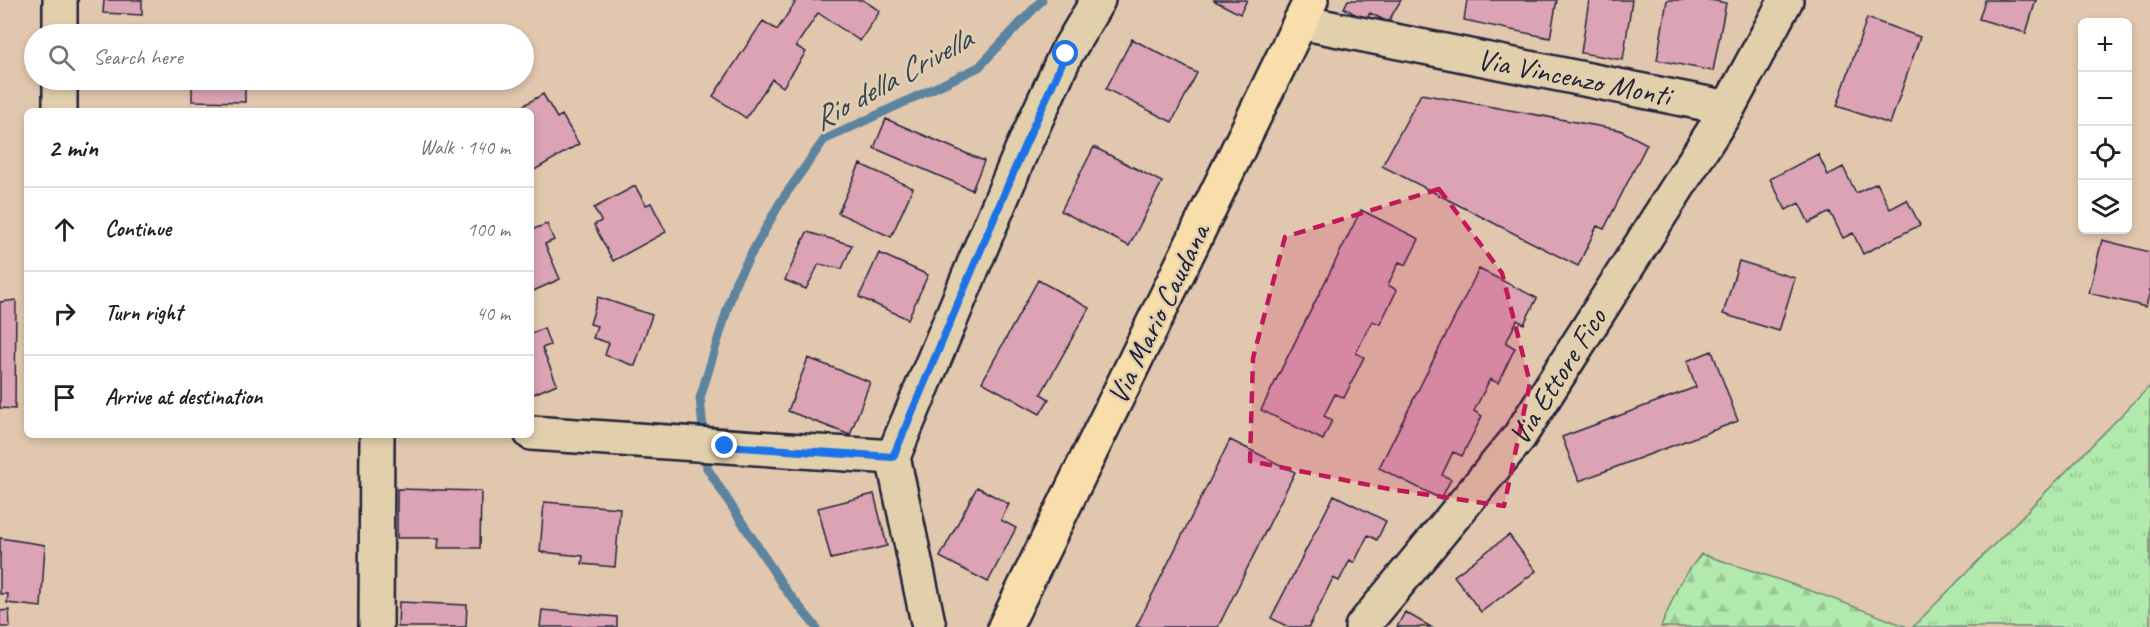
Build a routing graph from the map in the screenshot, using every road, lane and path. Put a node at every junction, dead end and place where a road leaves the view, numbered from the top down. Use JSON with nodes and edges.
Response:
{"nodes":[{"id":1,"x":60,"y":0,"type":"edge"},
{"id":2,"x":1098,"y":0,"type":"edge"},
{"id":3,"x":1786,"y":0,"type":"edge"},
{"id":4,"x":1306,"y":11,"type":"edge"},
{"id":5,"x":60,"y":24,"type":"edge"},
{"id":6,"x":60,"y":90,"type":"edge"},
{"id":7,"x":60,"y":108,"type":"edge"},
{"id":8,"x":1728,"y":108,"type":"junction"},
{"id":9,"x":534,"y":434,"type":"edge"},
{"id":10,"x":377,"y":438,"type":"edge"},
{"id":11,"x":893,"y":457,"type":"junction"},
{"id":12,"x":376,"y":627,"type":"edge"},
{"id":13,"x":929,"y":627,"type":"edge"},
{"id":14,"x":1005,"y":627,"type":"edge"},
{"id":15,"x":1362,"y":627,"type":"edge"}],
"edges":[{"from":1,"to":5,"type":"street"},
{"from":2,"to":11,"type":"street"},
{"from":3,"to":8,"type":"street"},
{"from":4,"to":8,"type":"street","name":"Via Vincenzo Monti"},
{"from":4,"to":14,"type":"main road","name":"Via Mario Caudana"},
{"from":6,"to":7,"type":"street"},
{"from":8,"to":15,"type":"street","name":"Via Ettore Fico"},
{"from":9,"to":11,"type":"street"},
{"from":10,"to":12,"type":"street"},
{"from":11,"to":13,"type":"street"}]}
